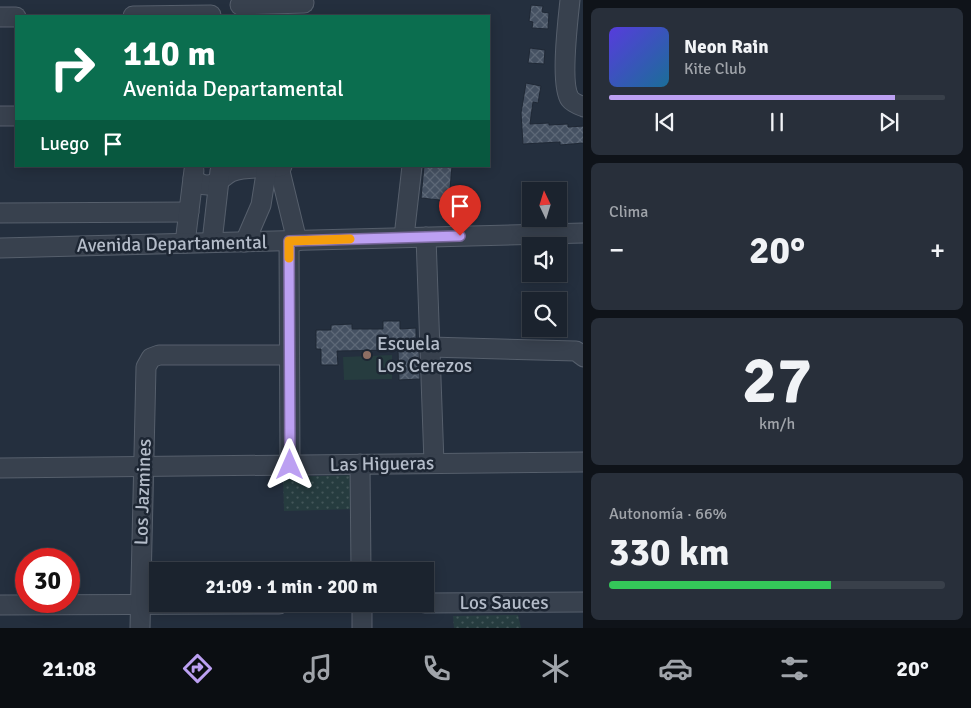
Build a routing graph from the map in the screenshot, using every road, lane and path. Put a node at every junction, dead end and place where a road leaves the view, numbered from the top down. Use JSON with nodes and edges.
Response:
{"nodes":[{"id":1,"x":570,"y":0,"type":"edge"},
{"id":2,"x":304,"y":3,"type":"dead end"},
{"id":3,"x":240,"y":7,"type":"edge"},
{"id":4,"x":212,"y":11,"type":"edge"},
{"id":5,"x":149,"y":15,"type":"edge"},
{"id":6,"x":0,"y":17,"type":"edge"},
{"id":7,"x":15,"y":17,"type":"edge"},
{"id":8,"x":583,"y":106,"type":"edge"},
{"id":9,"x":0,"y":116,"type":"edge"},
{"id":10,"x":15,"y":116,"type":"edge"},
{"id":11,"x":276,"y":167,"type":"edge"},
{"id":12,"x":412,"y":167,"type":"edge"},
{"id":13,"x":194,"y":172,"type":"edge"},
{"id":14,"x":220,"y":173,"type":"edge"},
{"id":15,"x":189,"y":212,"type":"junction"},
{"id":16,"x":0,"y":213,"type":"edge"},
{"id":17,"x":583,"y":233,"type":"edge"},
{"id":18,"x":404,"y":237,"type":"junction"},
{"id":19,"x":426,"y":237,"type":"junction"},
{"id":20,"x":293,"y":241,"type":"junction"},
{"id":21,"x":212,"y":242,"type":"junction"},
{"id":22,"x":245,"y":242,"type":"junction"},
{"id":23,"x":185,"y":243,"type":"junction"},
{"id":24,"x":0,"y":248,"type":"edge"},
{"id":25,"x":430,"y":347,"type":"junction"},
{"id":26,"x":289,"y":355,"type":"junction"},
{"id":27,"x":583,"y":355,"type":"edge"},
{"id":28,"x":583,"y":462,"type":"edge"},
{"id":29,"x":434,"y":463,"type":"junction"},
{"id":30,"x":360,"y":464,"type":"junction"},
{"id":31,"x":290,"y":465,"type":"junction"},
{"id":32,"x":144,"y":466,"type":"junction"},
{"id":33,"x":0,"y":468,"type":"edge"},
{"id":34,"x":361,"y":562,"type":"edge"},
{"id":35,"x":583,"y":602,"type":"edge"},
{"id":36,"x":434,"y":603,"type":"edge"},
{"id":37,"x":0,"y":605,"type":"edge"},
{"id":38,"x":140,"y":605,"type":"junction"},
{"id":39,"x":149,"y":605,"type":"edge"},
{"id":40,"x":362,"y":612,"type":"edge"},
{"id":41,"x":140,"y":628,"type":"edge"},
{"id":42,"x":362,"y":628,"type":"edge"}],
"edges":[{"from":1,"to":8,"type":"street"},
{"from":2,"to":3,"type":"street"},
{"from":4,"to":5,"type":"street"},
{"from":6,"to":7,"type":"street"},
{"from":9,"to":10,"type":"street"},
{"from":11,"to":14,"type":"street"},
{"from":11,"to":20,"type":"street"},
{"from":11,"to":22,"type":"street"},
{"from":12,"to":18,"type":"street"},
{"from":13,"to":14,"type":"street"},
{"from":13,"to":15,"type":"street"},
{"from":14,"to":21,"type":"street"},
{"from":15,"to":16,"type":"street","name":"Avenida Departamental"},
{"from":15,"to":23,"type":"street"},
{"from":17,"to":19,"type":"street","name":"Avenida Departamental"},
{"from":18,"to":19,"type":"street","name":"Avenida Departamental"},
{"from":18,"to":20,"type":"street","name":"Avenida Departamental"},
{"from":19,"to":25,"type":"street"},
{"from":20,"to":22,"type":"street","name":"Avenida Departamental"},
{"from":20,"to":26,"type":"street"},
{"from":21,"to":22,"type":"street","name":"Avenida Departamental"},
{"from":21,"to":23,"type":"street","name":"Avenida Departamental"},
{"from":23,"to":24,"type":"street","name":"Avenida Departamental"},
{"from":25,"to":27,"type":"street"},
{"from":25,"to":29,"type":"street"},
{"from":26,"to":31,"type":"street"},
{"from":26,"to":32,"type":"street","name":"Los Jazmines"},
{"from":28,"to":29,"type":"street","name":"Las Higueras"},
{"from":29,"to":30,"type":"street","name":"Las Higueras"},
{"from":30,"to":31,"type":"street","name":"Las Higueras"},
{"from":30,"to":34,"type":"street"},
{"from":31,"to":32,"type":"street","name":"Las Higueras"},
{"from":32,"to":33,"type":"street","name":"Las Higueras"},
{"from":32,"to":38,"type":"street","name":"Los Jazmines"},
{"from":35,"to":36,"type":"street","name":"Los Sauces"},
{"from":37,"to":38,"type":"street"},
{"from":38,"to":39,"type":"street"},
{"from":38,"to":41,"type":"street","name":"Los Jazmines"},
{"from":40,"to":42,"type":"street"}]}
